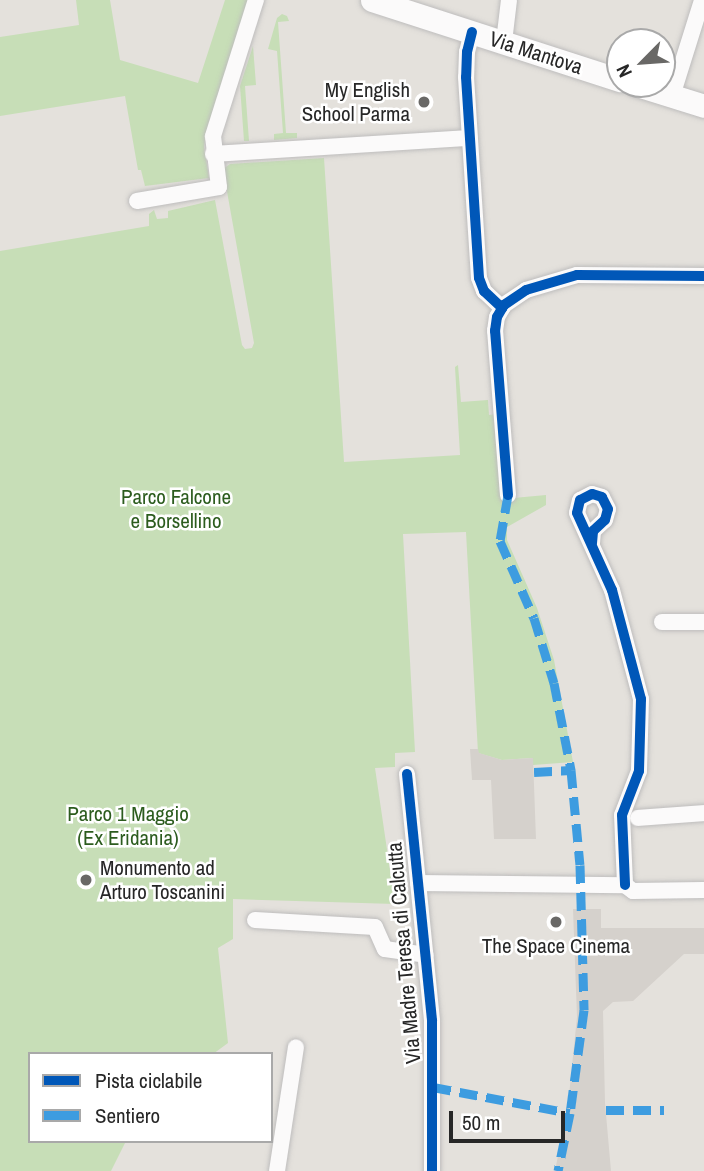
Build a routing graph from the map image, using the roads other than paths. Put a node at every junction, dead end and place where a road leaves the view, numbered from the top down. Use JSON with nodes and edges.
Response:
{"nodes":[{"id":1,"x":256,"y":0,"type":"edge"},
{"id":2,"x":372,"y":0,"type":"edge"},
{"id":3,"x":509,"y":0,"type":"edge"},
{"id":4,"x":702,"y":0,"type":"edge"},
{"id":5,"x":472,"y":32,"type":"junction"},
{"id":6,"x":504,"y":43,"type":"junction"},
{"id":7,"x":606,"y":76,"type":"edge"},
{"id":8,"x":676,"y":81,"type":"edge"},
{"id":9,"x":676,"y":98,"type":"edge"},
{"id":10,"x":704,"y":106,"type":"edge"},
{"id":11,"x":470,"y":138,"type":"junction"},
{"id":12,"x":213,"y":154,"type":"junction"},
{"id":13,"x":136,"y":201,"type":"dead end"},
{"id":14,"x":704,"y":276,"type":"edge"},
{"id":15,"x":502,"y":308,"type":"junction"},
{"id":16,"x":508,"y":495,"type":"dead end"},
{"id":17,"x":592,"y":542,"type":"dead end"},
{"id":18,"x":662,"y":622,"type":"dead end"},
{"id":19,"x":704,"y":622,"type":"edge"},
{"id":20,"x":407,"y":774,"type":"dead end"},
{"id":21,"x":704,"y":813,"type":"edge"},
{"id":22,"x":638,"y":818,"type":"dead end"},
{"id":23,"x":418,"y":883,"type":"junction"},
{"id":24,"x":625,"y":885,"type":"junction"},
{"id":25,"x":704,"y":890,"type":"edge"},
{"id":26,"x":255,"y":920,"type":"dead end"},
{"id":27,"x":426,"y":955,"type":"junction"},
{"id":28,"x":296,"y":1047,"type":"dead end"},
{"id":29,"x":277,"y":1171,"type":"edge"},
{"id":30,"x":432,"y":1171,"type":"edge"}],
"edges":[{"from":1,"to":12,"type":"street"},
{"from":2,"to":5,"type":"main road","name":"Via Mantova"},
{"from":3,"to":6,"type":"street"},
{"from":4,"to":8,"type":"street"},
{"from":5,"to":6,"type":"main road","name":"Via Mantova"},
{"from":5,"to":11,"type":"street"},
{"from":6,"to":7,"type":"main road","name":"Via Mantova"},
{"from":9,"to":10,"type":"main road"},
{"from":11,"to":12,"type":"street"},
{"from":11,"to":15,"type":"street"},
{"from":12,"to":13,"type":"street"},
{"from":14,"to":15,"type":"street"},
{"from":15,"to":16,"type":"street"},
{"from":17,"to":24,"type":"street"},
{"from":18,"to":19,"type":"street"},
{"from":20,"to":23,"type":"street","name":"Via Madre Teresa di Calcutta"},
{"from":21,"to":22,"type":"street"},
{"from":23,"to":24,"type":"street"},
{"from":23,"to":27,"type":"street","name":"Via Madre Teresa di Calcutta"},
{"from":24,"to":25,"type":"street"},
{"from":26,"to":27,"type":"street"},
{"from":27,"to":30,"type":"street","name":"Via Madre Teresa di Calcutta"},
{"from":28,"to":29,"type":"street"}]}
